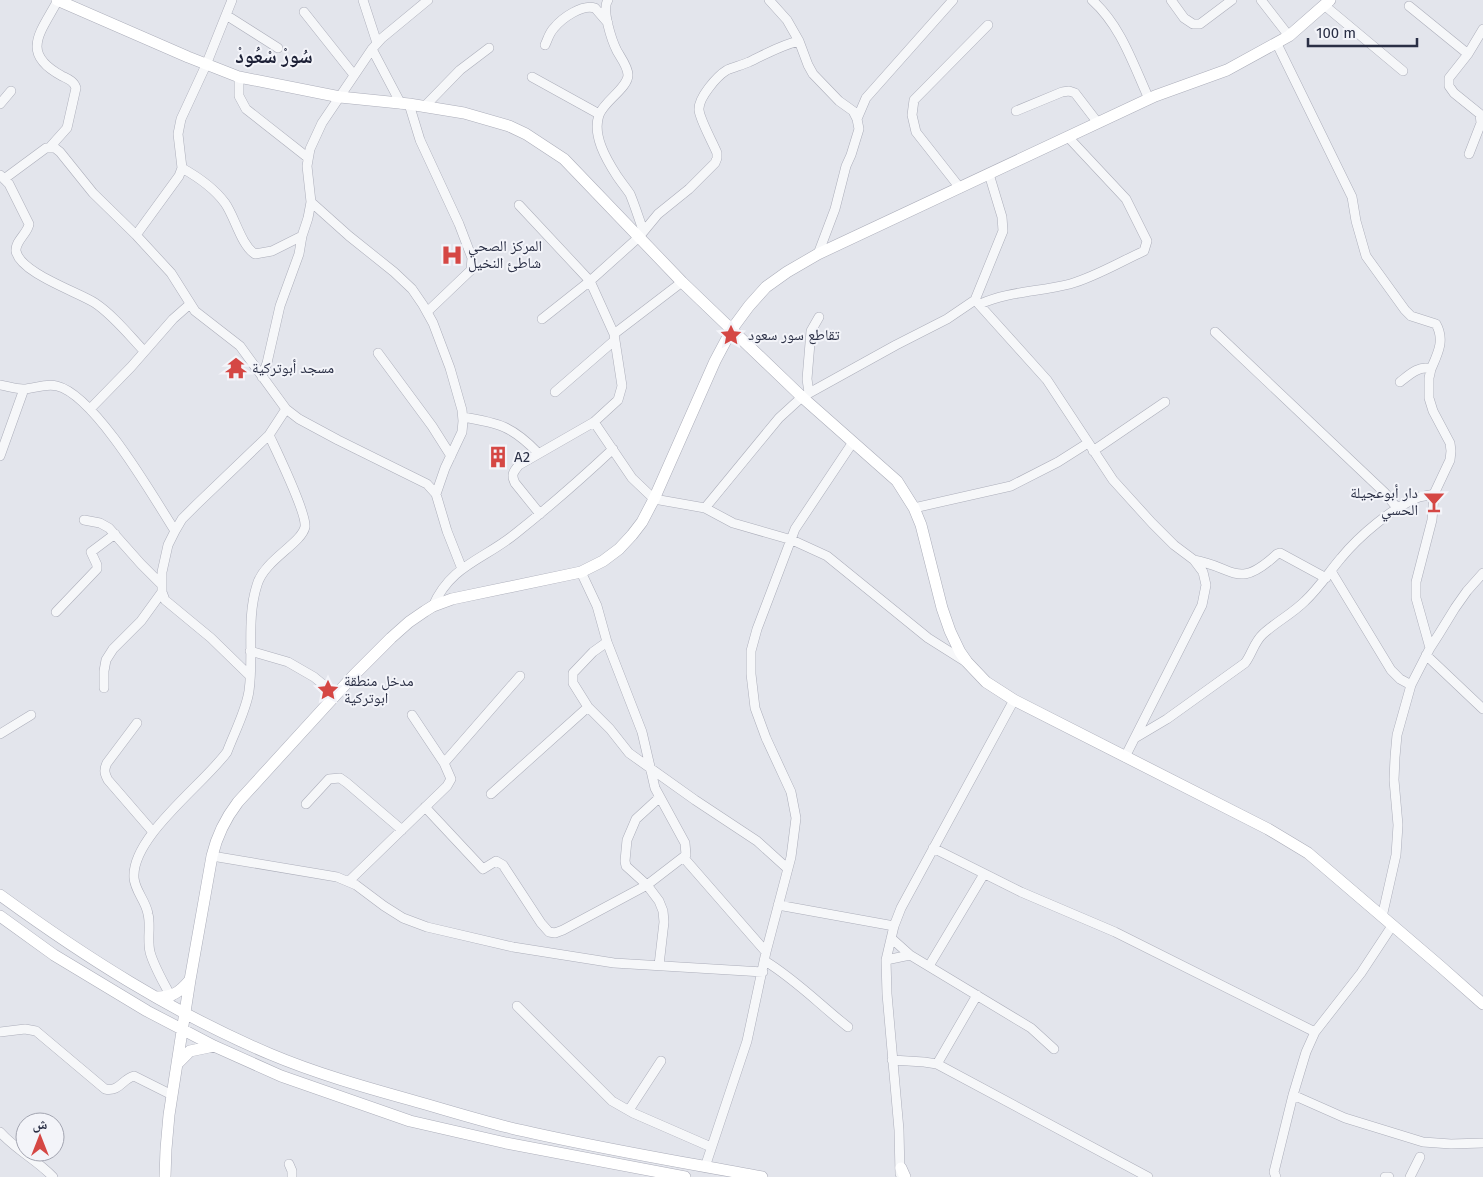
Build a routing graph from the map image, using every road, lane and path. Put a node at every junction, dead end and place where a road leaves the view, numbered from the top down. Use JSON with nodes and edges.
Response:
{"nodes":[{"id":1,"x":232,"y":0,"type":"edge"},
{"id":2,"x":363,"y":0,"type":"edge"},
{"id":3,"x":428,"y":0,"type":"edge"},
{"id":4,"x":608,"y":0,"type":"edge"},
{"id":5,"x":769,"y":0,"type":"edge"},
{"id":6,"x":953,"y":0,"type":"edge"},
{"id":7,"x":1092,"y":0,"type":"edge"},
{"id":8,"x":1171,"y":0,"type":"edge"},
{"id":9,"x":1232,"y":0,"type":"edge"},
{"id":10,"x":1261,"y":0,"type":"edge"},
{"id":11,"x":63,"y":1,"type":"edge"},
{"id":12,"x":1327,"y":3,"type":"edge"},
{"id":13,"x":1409,"y":6,"type":"dead end"},
{"id":14,"x":304,"y":12,"type":"dead end"},
{"id":15,"x":226,"y":15,"type":"junction"},
{"id":16,"x":608,"y":23,"type":"junction"},
{"id":17,"x":988,"y":25,"type":"dead end"},
{"id":18,"x":1483,"y":29,"type":"edge"},
{"id":19,"x":1289,"y":36,"type":"junction"},
{"id":20,"x":799,"y":41,"type":"junction"},
{"id":21,"x":1277,"y":44,"type":"junction"},
{"id":22,"x":375,"y":46,"type":"junction"},
{"id":23,"x":545,"y":46,"type":"dead end"},
{"id":24,"x":278,"y":48,"type":"dead end"},
{"id":25,"x":489,"y":48,"type":"dead end"},
{"id":26,"x":1468,"y":54,"type":"junction"},
{"id":27,"x":206,"y":64,"type":"junction"},
{"id":28,"x":1403,"y":71,"type":"dead end"},
{"id":29,"x":354,"y":75,"type":"junction"},
{"id":30,"x":239,"y":77,"type":"junction"},
{"id":31,"x":532,"y":77,"type":"dead end"},
{"id":32,"x":10,"y":91,"type":"dead end"},
{"id":33,"x":340,"y":96,"type":"junction"},
{"id":34,"x":1149,"y":99,"type":"junction"},
{"id":35,"x":0,"y":104,"type":"edge"},
{"id":36,"x":405,"y":104,"type":"junction"},
{"id":37,"x":424,"y":107,"type":"junction"},
{"id":38,"x":1016,"y":111,"type":"dead end"},
{"id":39,"x":599,"y":114,"type":"junction"},
{"id":40,"x":858,"y":119,"type":"junction"},
{"id":41,"x":1098,"y":123,"type":"junction"},
{"id":42,"x":1068,"y":137,"type":"junction"},
{"id":43,"x":50,"y":147,"type":"junction"},
{"id":44,"x":1469,"y":154,"type":"dead end"},
{"id":45,"x":307,"y":157,"type":"junction"},
{"id":46,"x":182,"y":168,"type":"junction"},
{"id":47,"x":989,"y":174,"type":"junction"},
{"id":48,"x":2,"y":177,"type":"edge"},
{"id":49,"x":960,"y":188,"type":"junction"},
{"id":50,"x":311,"y":202,"type":"junction"},
{"id":51,"x":519,"y":206,"type":"dead end"},
{"id":52,"x":641,"y":233,"type":"junction"},
{"id":53,"x":136,"y":235,"type":"junction"},
{"id":54,"x":302,"y":236,"type":"junction"},
{"id":55,"x":818,"y":254,"type":"junction"},
{"id":56,"x":590,"y":281,"type":"junction"},
{"id":57,"x":682,"y":282,"type":"junction"},
{"id":58,"x":977,"y":302,"type":"junction"},
{"id":59,"x":190,"y":304,"type":"junction"},
{"id":60,"x":427,"y":312,"type":"junction"},
{"id":61,"x":819,"y":317,"type":"dead end"},
{"id":62,"x":542,"y":319,"type":"dead end"},
{"id":63,"x":732,"y":330,"type":"junction"},
{"id":64,"x":1215,"y":332,"type":"dead end"},
{"id":65,"x":614,"y":337,"type":"junction"},
{"id":66,"x":144,"y":351,"type":"junction"},
{"id":67,"x":378,"y":353,"type":"dead end"},
{"id":68,"x":1431,"y":369,"type":"junction"},
{"id":69,"x":262,"y":377,"type":"junction"},
{"id":70,"x":1400,"y":382,"type":"dead end"},
{"id":71,"x":0,"y":385,"type":"edge"},
{"id":72,"x":24,"y":389,"type":"junction"},
{"id":73,"x":555,"y":392,"type":"dead end"},
{"id":74,"x":806,"y":395,"type":"junction"},
{"id":75,"x":1166,"y":402,"type":"dead end"},
{"id":76,"x":90,"y":409,"type":"junction"},
{"id":77,"x":286,"y":409,"type":"junction"},
{"id":78,"x":463,"y":416,"type":"junction"},
{"id":79,"x":594,"y":422,"type":"junction"},
{"id":80,"x":269,"y":435,"type":"junction"},
{"id":81,"x":854,"y":442,"type":"junction"},
{"id":82,"x":1090,"y":447,"type":"junction"},
{"id":83,"x":613,"y":449,"type":"junction"},
{"id":84,"x":538,"y":453,"type":"junction"},
{"id":85,"x":0,"y":456,"type":"edge"},
{"id":86,"x":451,"y":456,"type":"junction"},
{"id":87,"x":436,"y":494,"type":"junction"},
{"id":88,"x":1434,"y":494,"type":"junction"},
{"id":89,"x":654,"y":499,"type":"junction"},
{"id":90,"x":705,"y":508,"type":"junction"},
{"id":91,"x":914,"y":508,"type":"junction"},
{"id":92,"x":1398,"y":509,"type":"junction"},
{"id":93,"x":540,"y":514,"type":"junction"},
{"id":94,"x":84,"y":520,"type":"dead end"},
{"id":95,"x":174,"y":531,"type":"junction"},
{"id":96,"x":115,"y":534,"type":"junction"},
{"id":97,"x":792,"y":540,"type":"junction"},
{"id":98,"x":1194,"y":560,"type":"junction"},
{"id":99,"x":462,"y":569,"type":"junction"},
{"id":100,"x":581,"y":572,"type":"junction"},
{"id":101,"x":1483,"y":573,"type":"edge"},
{"id":102,"x":1329,"y":575,"type":"junction"},
{"id":103,"x":162,"y":589,"type":"junction"},
{"id":104,"x":433,"y":606,"type":"junction"},
{"id":105,"x":56,"y":612,"type":"dead end"},
{"id":106,"x":607,"y":642,"type":"junction"},
{"id":107,"x":250,"y":651,"type":"junction"},
{"id":108,"x":1428,"y":651,"type":"junction"},
{"id":109,"x":967,"y":662,"type":"junction"},
{"id":110,"x":250,"y":675,"type":"junction"},
{"id":111,"x":520,"y":676,"type":"dead end"},
{"id":112,"x":1411,"y":685,"type":"junction"},
{"id":113,"x":104,"y":688,"type":"dead end"},
{"id":114,"x":336,"y":695,"type":"junction"},
{"id":115,"x":1014,"y":700,"type":"junction"},
{"id":116,"x":588,"y":707,"type":"junction"},
{"id":117,"x":1483,"y":709,"type":"edge"},
{"id":118,"x":31,"y":715,"type":"dead end"},
{"id":119,"x":412,"y":715,"type":"dead end"},
{"id":120,"x":137,"y":723,"type":"dead end"},
{"id":121,"x":0,"y":734,"type":"edge"},
{"id":122,"x":1135,"y":738,"type":"junction"},
{"id":123,"x":1125,"y":757,"type":"junction"},
{"id":124,"x":444,"y":763,"type":"junction"},
{"id":125,"x":649,"y":767,"type":"junction"},
{"id":126,"x":491,"y":794,"type":"dead end"},
{"id":127,"x":660,"y":797,"type":"junction"},
{"id":128,"x":306,"y":804,"type":"dead end"},
{"id":129,"x":425,"y":807,"type":"junction"},
{"id":130,"x":402,"y":830,"type":"junction"},
{"id":131,"x":153,"y":832,"type":"junction"},
{"id":132,"x":933,"y":848,"type":"junction"},
{"id":133,"x":212,"y":856,"type":"junction"},
{"id":134,"x":684,"y":858,"type":"junction"},
{"id":135,"x":788,"y":869,"type":"junction"},
{"id":136,"x":984,"y":874,"type":"junction"},
{"id":137,"x":349,"y":881,"type":"junction"},
{"id":138,"x":647,"y":885,"type":"junction"},
{"id":139,"x":0,"y":895,"type":"edge"},
{"id":140,"x":778,"y":905,"type":"junction"},
{"id":141,"x":0,"y":916,"type":"edge"},
{"id":142,"x":1382,"y":917,"type":"junction"},
{"id":143,"x":894,"y":926,"type":"junction"},
{"id":144,"x":1392,"y":926,"type":"junction"},
{"id":145,"x":891,"y":938,"type":"junction"},
{"id":146,"x":910,"y":955,"type":"junction"},
{"id":147,"x":766,"y":957,"type":"junction"},
{"id":148,"x":886,"y":960,"type":"junction"},
{"id":149,"x":659,"y":965,"type":"junction"},
{"id":150,"x":929,"y":966,"type":"junction"},
{"id":151,"x":763,"y":972,"type":"junction"},
{"id":152,"x":190,"y":980,"type":"junction"},
{"id":153,"x":977,"y":995,"type":"junction"},
{"id":154,"x":156,"y":997,"type":"junction"},
{"id":155,"x":170,"y":997,"type":"junction"},
{"id":156,"x":1483,"y":1004,"type":"edge"},
{"id":157,"x":517,"y":1006,"type":"dead end"},
{"id":158,"x":185,"y":1015,"type":"junction"},
{"id":159,"x":848,"y":1027,"type":"dead end"},
{"id":160,"x":182,"y":1030,"type":"junction"},
{"id":161,"x":0,"y":1032,"type":"edge"},
{"id":162,"x":1315,"y":1032,"type":"junction"},
{"id":163,"x":214,"y":1046,"type":"junction"},
{"id":164,"x":1054,"y":1049,"type":"dead end"},
{"id":165,"x":892,"y":1060,"type":"junction"},
{"id":166,"x":661,"y":1061,"type":"dead end"},
{"id":167,"x":177,"y":1064,"type":"junction"},
{"id":168,"x":937,"y":1064,"type":"junction"},
{"id":169,"x":172,"y":1095,"type":"junction"},
{"id":170,"x":1293,"y":1096,"type":"junction"},
{"id":171,"x":629,"y":1110,"type":"junction"},
{"id":172,"x":0,"y":1132,"type":"edge"},
{"id":173,"x":1483,"y":1143,"type":"edge"},
{"id":174,"x":711,"y":1147,"type":"junction"},
{"id":175,"x":166,"y":1149,"type":"junction"},
{"id":176,"x":1420,"y":1157,"type":"dead end"},
{"id":177,"x":289,"y":1164,"type":"dead end"},
{"id":178,"x":705,"y":1167,"type":"junction"},
{"id":179,"x":901,"y":1175,"type":"edge"},
{"id":180,"x":53,"y":1177,"type":"edge"},
{"id":181,"x":159,"y":1177,"type":"edge"},
{"id":182,"x":165,"y":1177,"type":"edge"},
{"id":183,"x":292,"y":1177,"type":"edge"},
{"id":184,"x":685,"y":1177,"type":"edge"},
{"id":185,"x":762,"y":1177,"type":"edge"},
{"id":186,"x":1148,"y":1177,"type":"edge"},
{"id":187,"x":1276,"y":1177,"type":"edge"},
{"id":188,"x":1410,"y":1177,"type":"edge"}],
"edges":[{"from":1,"to":15,"type":"street"},
{"from":2,"to":22,"type":"street"},
{"from":3,"to":22,"type":"street"},
{"from":4,"to":16,"type":"street"},
{"from":5,"to":20,"type":"street"},
{"from":6,"to":40,"type":"street"},
{"from":7,"to":34,"type":"street"},
{"from":8,"to":9,"type":"street"},
{"from":10,"to":19,"type":"street"},
{"from":11,"to":27,"type":"street"},
{"from":11,"to":43,"type":"street"},
{"from":12,"to":19,"type":"street"},
{"from":12,"to":28,"type":"street"},
{"from":13,"to":26,"type":"street"},
{"from":14,"to":29,"type":"street"},
{"from":15,"to":24,"type":"street"},
{"from":15,"to":27,"type":"street"},
{"from":16,"to":23,"type":"street"},
{"from":16,"to":39,"type":"street"},
{"from":17,"to":49,"type":"street"},
{"from":18,"to":26,"type":"street"},
{"from":19,"to":21,"type":"street"},
{"from":20,"to":40,"type":"street"},
{"from":20,"to":52,"type":"street"},
{"from":21,"to":34,"type":"street"},
{"from":21,"to":68,"type":"street"},
{"from":22,"to":29,"type":"street"},
{"from":22,"to":36,"type":"street"},
{"from":25,"to":37,"type":"street"},
{"from":26,"to":44,"type":"street"},
{"from":27,"to":30,"type":"street"},
{"from":27,"to":46,"type":"street"},
{"from":29,"to":33,"type":"street"},
{"from":30,"to":33,"type":"street"},
{"from":30,"to":45,"type":"street"},
{"from":31,"to":39,"type":"street"},
{"from":32,"to":35,"type":"street"},
{"from":33,"to":36,"type":"street"},
{"from":33,"to":45,"type":"street"},
{"from":34,"to":41,"type":"street"},
{"from":36,"to":37,"type":"street"},
{"from":36,"to":60,"type":"street"},
{"from":37,"to":52,"type":"street"},
{"from":38,"to":41,"type":"street"},
{"from":39,"to":52,"type":"street"},
{"from":40,"to":55,"type":"street"},
{"from":41,"to":42,"type":"street"},
{"from":42,"to":47,"type":"street"},
{"from":42,"to":58,"type":"street"},
{"from":43,"to":48,"type":"street"},
{"from":43,"to":53,"type":"street"},
{"from":45,"to":50,"type":"street"},
{"from":46,"to":53,"type":"street"},
{"from":46,"to":54,"type":"street"},
{"from":47,"to":49,"type":"street"},
{"from":47,"to":58,"type":"street"},
{"from":48,"to":66,"type":"street"},
{"from":49,"to":55,"type":"street"},
{"from":50,"to":54,"type":"street"},
{"from":50,"to":60,"type":"street"},
{"from":51,"to":56,"type":"street"},
{"from":52,"to":56,"type":"street"},
{"from":52,"to":57,"type":"street"},
{"from":53,"to":59,"type":"street"},
{"from":54,"to":69,"type":"street"},
{"from":55,"to":63,"type":"street"},
{"from":56,"to":62,"type":"street"},
{"from":56,"to":65,"type":"street"},
{"from":57,"to":63,"type":"street"},
{"from":57,"to":65,"type":"street"},
{"from":58,"to":74,"type":"street"},
{"from":58,"to":82,"type":"street"},
{"from":59,"to":66,"type":"street"},
{"from":59,"to":69,"type":"street"},
{"from":60,"to":78,"type":"street"},
{"from":61,"to":74,"type":"street"},
{"from":63,"to":74,"type":"street"},
{"from":63,"to":89,"type":"street"},
{"from":64,"to":92,"type":"street"},
{"from":65,"to":73,"type":"street"},
{"from":65,"to":79,"type":"street"},
{"from":66,"to":76,"type":"street"},
{"from":67,"to":86,"type":"street"},
{"from":68,"to":70,"type":"street"},
{"from":68,"to":88,"type":"street"},
{"from":69,"to":77,"type":"street"},
{"from":71,"to":72,"type":"street"},
{"from":72,"to":76,"type":"street"},
{"from":72,"to":85,"type":"street"},
{"from":74,"to":81,"type":"street"},
{"from":74,"to":90,"type":"street"},
{"from":75,"to":82,"type":"street"},
{"from":76,"to":95,"type":"street"},
{"from":77,"to":80,"type":"street"},
{"from":77,"to":87,"type":"street"},
{"from":78,"to":84,"type":"street"},
{"from":78,"to":86,"type":"street"},
{"from":79,"to":83,"type":"street"},
{"from":79,"to":84,"type":"street"},
{"from":80,"to":95,"type":"street"},
{"from":80,"to":107,"type":"street"},
{"from":81,"to":91,"type":"street"},
{"from":81,"to":97,"type":"street"},
{"from":82,"to":91,"type":"street"},
{"from":82,"to":98,"type":"street"},
{"from":83,"to":89,"type":"street"},
{"from":83,"to":93,"type":"street"},
{"from":84,"to":93,"type":"street"},
{"from":86,"to":87,"type":"street"},
{"from":87,"to":99,"type":"street"},
{"from":88,"to":92,"type":"street"},
{"from":88,"to":108,"type":"street"},
{"from":89,"to":90,"type":"street"},
{"from":89,"to":100,"type":"street"},
{"from":90,"to":97,"type":"street"},
{"from":91,"to":109,"type":"street"},
{"from":92,"to":102,"type":"street"},
{"from":93,"to":99,"type":"street"},
{"from":94,"to":96,"type":"street"},
{"from":95,"to":103,"type":"street"},
{"from":96,"to":103,"type":"street"},
{"from":96,"to":105,"type":"street"},
{"from":97,"to":109,"type":"street"},
{"from":97,"to":135,"type":"street"},
{"from":98,"to":102,"type":"street"},
{"from":98,"to":122,"type":"street"},
{"from":99,"to":104,"type":"street"},
{"from":100,"to":104,"type":"street"},
{"from":100,"to":106,"type":"street"},
{"from":101,"to":108,"type":"street"},
{"from":102,"to":112,"type":"street"},
{"from":102,"to":122,"type":"street"},
{"from":103,"to":110,"type":"street"},
{"from":103,"to":113,"type":"street"},
{"from":104,"to":114,"type":"street"},
{"from":106,"to":116,"type":"street"},
{"from":106,"to":125,"type":"street"},
{"from":107,"to":110,"type":"street"},
{"from":107,"to":114,"type":"street"},
{"from":108,"to":112,"type":"street"},
{"from":108,"to":117,"type":"street"},
{"from":109,"to":115,"type":"street"},
{"from":110,"to":131,"type":"street"},
{"from":111,"to":124,"type":"street"},
{"from":112,"to":142,"type":"street"},
{"from":114,"to":133,"type":"street"},
{"from":115,"to":123,"type":"street"},
{"from":115,"to":132,"type":"street"},
{"from":116,"to":125,"type":"street"},
{"from":116,"to":126,"type":"street"},
{"from":118,"to":121,"type":"street"},
{"from":119,"to":124,"type":"street"},
{"from":120,"to":131,"type":"street"},
{"from":122,"to":123,"type":"street"},
{"from":123,"to":142,"type":"street"},
{"from":124,"to":129,"type":"street"},
{"from":125,"to":127,"type":"street"},
{"from":125,"to":135,"type":"street"},
{"from":127,"to":134,"type":"street"},
{"from":127,"to":138,"type":"street"},
{"from":128,"to":130,"type":"street"},
{"from":129,"to":130,"type":"street"},
{"from":129,"to":138,"type":"street"},
{"from":130,"to":137,"type":"street"},
{"from":131,"to":155,"type":"street"},
{"from":132,"to":136,"type":"street"},
{"from":132,"to":143,"type":"street"},
{"from":133,"to":137,"type":"street"},
{"from":133,"to":152,"type":"street"},
{"from":134,"to":138,"type":"street"},
{"from":134,"to":147,"type":"street"},
{"from":135,"to":140,"type":"street"},
{"from":136,"to":150,"type":"street"},
{"from":136,"to":162,"type":"street"},
{"from":137,"to":149,"type":"street"},
{"from":138,"to":149,"type":"street"},
{"from":139,"to":154,"type":"street"},
{"from":140,"to":143,"type":"street"},
{"from":140,"to":147,"type":"street"},
{"from":141,"to":160,"type":"street"},
{"from":142,"to":144,"type":"street"},
{"from":143,"to":145,"type":"street"},
{"from":144,"to":156,"type":"street"},
{"from":144,"to":162,"type":"street"},
{"from":145,"to":146,"type":"street"},
{"from":145,"to":148,"type":"street"},
{"from":146,"to":148,"type":"street"},
{"from":146,"to":150,"type":"street"},
{"from":147,"to":151,"type":"street"},
{"from":147,"to":159,"type":"street"},
{"from":148,"to":165,"type":"street"},
{"from":149,"to":151,"type":"street"},
{"from":150,"to":153,"type":"street"},
{"from":151,"to":174,"type":"street"},
{"from":152,"to":155,"type":"street"},
{"from":152,"to":158,"type":"street"},
{"from":153,"to":164,"type":"street"},
{"from":153,"to":168,"type":"street"},
{"from":154,"to":155,"type":"street"},
{"from":154,"to":158,"type":"street"},
{"from":157,"to":171,"type":"street"},
{"from":158,"to":160,"type":"street"},
{"from":158,"to":178,"type":"street"},
{"from":160,"to":163,"type":"street"},
{"from":160,"to":167,"type":"street"},
{"from":161,"to":169,"type":"street"},
{"from":162,"to":170,"type":"street"},
{"from":163,"to":167,"type":"street"},
{"from":163,"to":184,"type":"street"},
{"from":165,"to":168,"type":"street"},
{"from":165,"to":179,"type":"street"},
{"from":166,"to":171,"type":"street"},
{"from":167,"to":169,"type":"street"},
{"from":168,"to":186,"type":"street"},
{"from":169,"to":175,"type":"street"},
{"from":170,"to":173,"type":"street"},
{"from":170,"to":187,"type":"street"},
{"from":171,"to":174,"type":"street"},
{"from":172,"to":180,"type":"street"},
{"from":174,"to":178,"type":"street"},
{"from":175,"to":181,"type":"street"},
{"from":175,"to":182,"type":"street"},
{"from":176,"to":188,"type":"street"},
{"from":177,"to":183,"type":"street"},
{"from":178,"to":185,"type":"street"}]}
